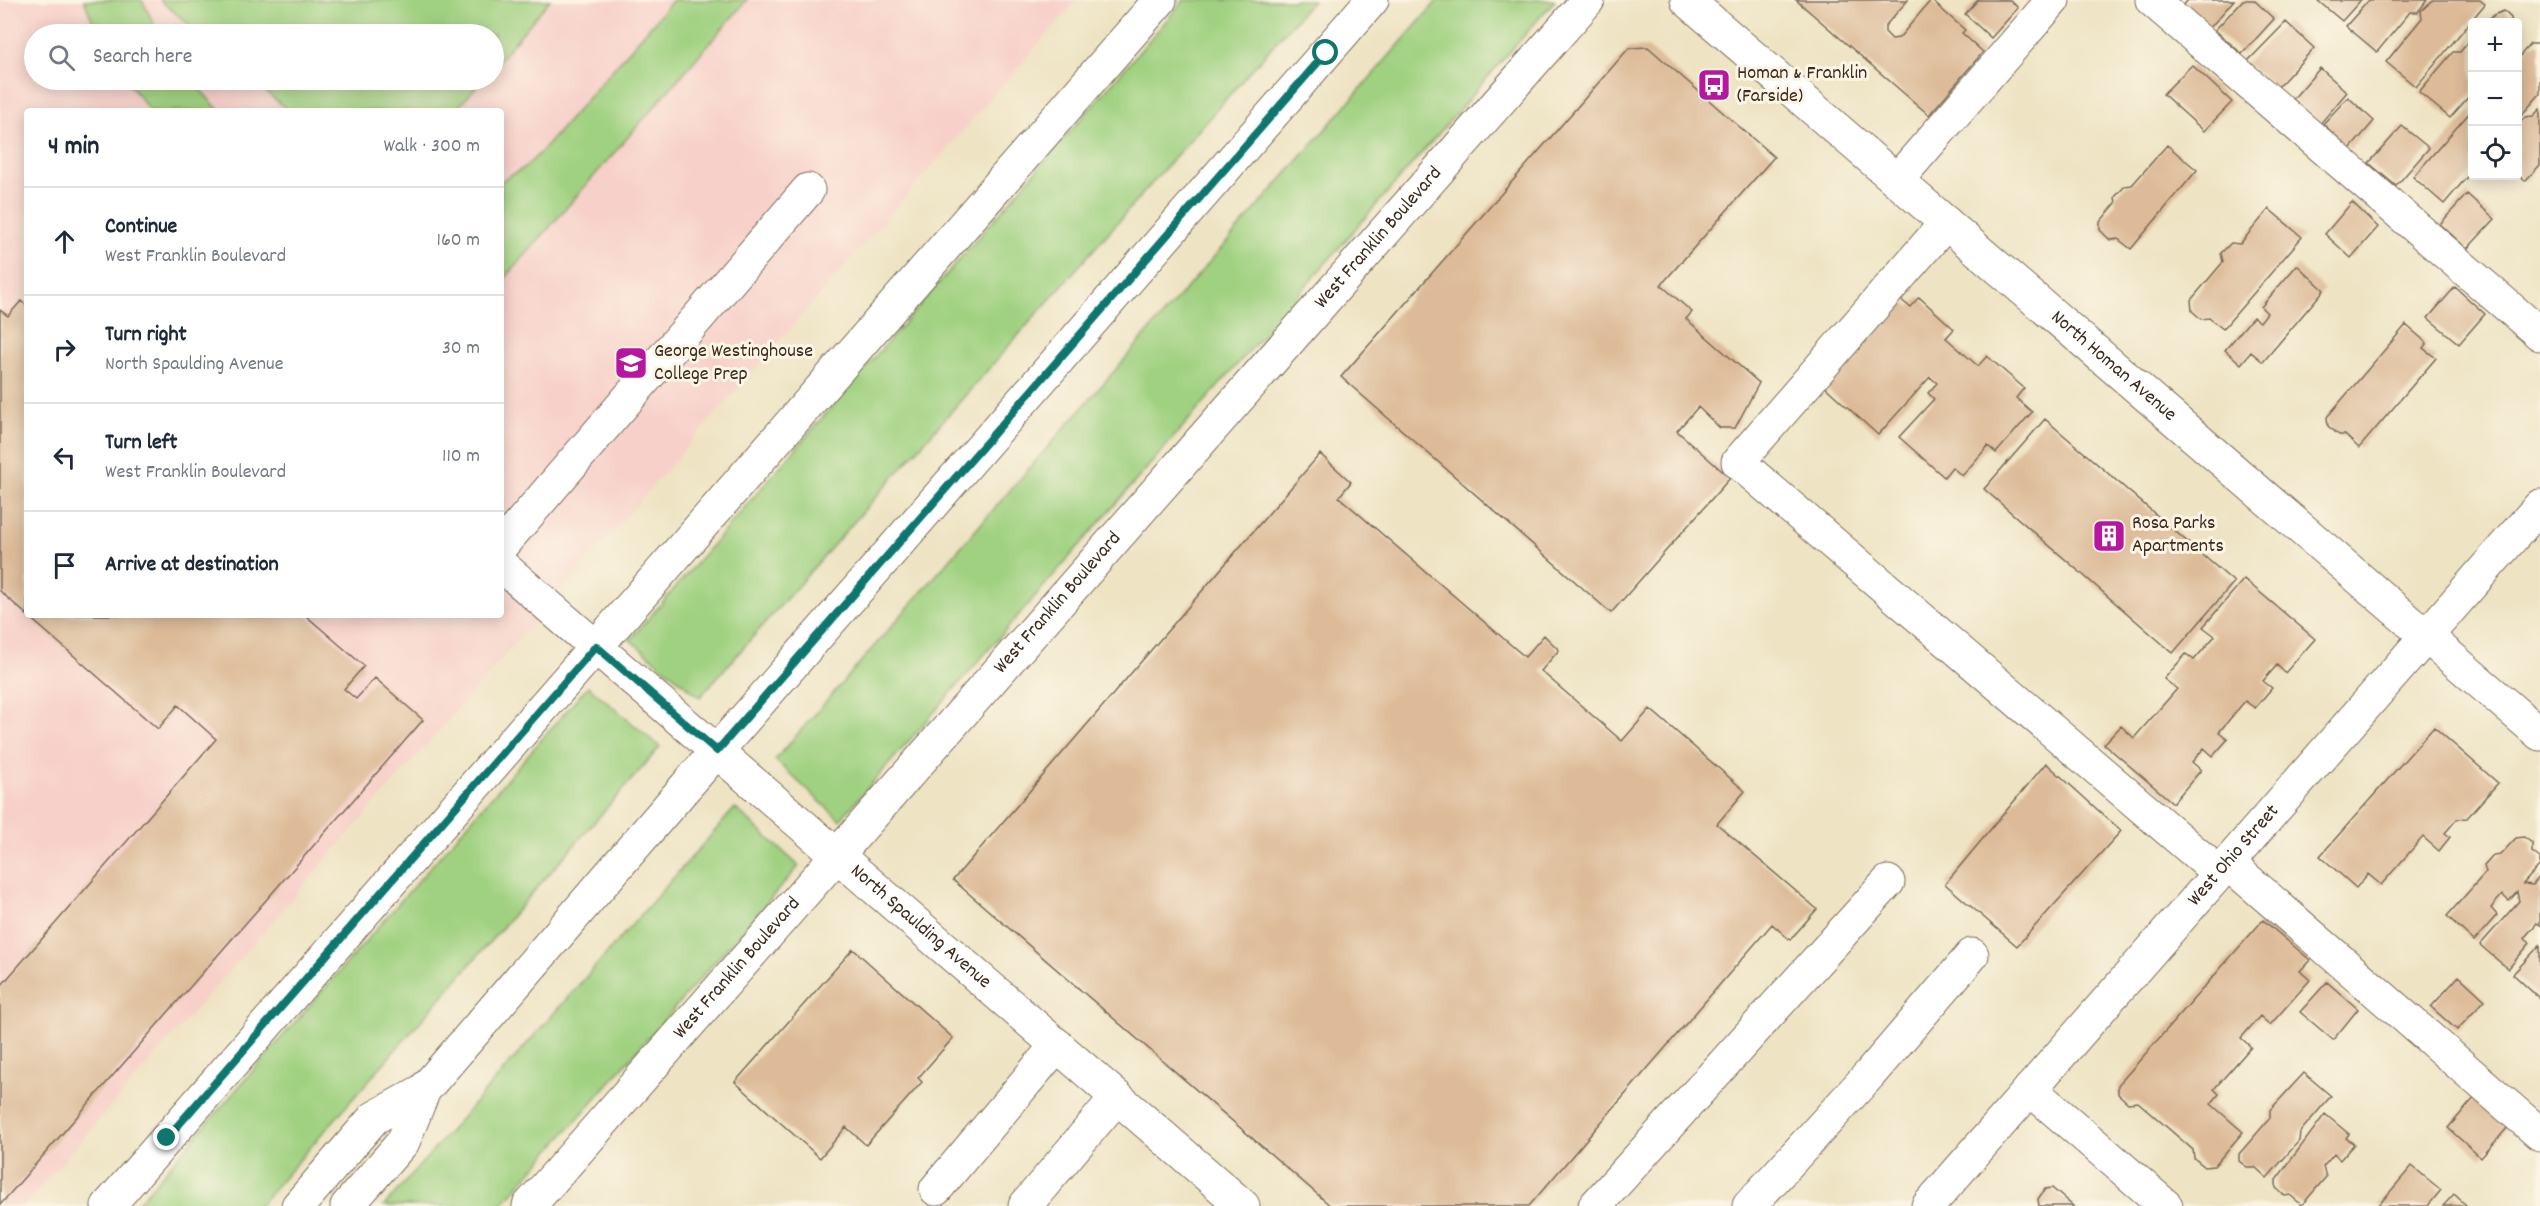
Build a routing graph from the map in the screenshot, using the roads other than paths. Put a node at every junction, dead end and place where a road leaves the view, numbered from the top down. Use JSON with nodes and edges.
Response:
{"nodes":[{"id":1,"x":1160,"y":0,"type":"edge"},
{"id":2,"x":1372,"y":0,"type":"edge"},
{"id":3,"x":1588,"y":0,"type":"edge"},
{"id":4,"x":1687,"y":0,"type":"edge"},
{"id":5,"x":2053,"y":0,"type":"edge"},
{"id":6,"x":2152,"y":0,"type":"edge"},
{"id":7,"x":1897,"y":180,"type":"junction"},
{"id":8,"x":808,"y":190,"type":"dead end"},
{"id":9,"x":1946,"y":223,"type":"junction"},
{"id":10,"x":2540,"y":334,"type":"edge"},
{"id":11,"x":2540,"y":506,"type":"edge"},
{"id":12,"x":504,"y":543,"type":"edge"},
{"id":13,"x":504,"y":568,"type":"edge"},
{"id":14,"x":2426,"y":636,"type":"junction"},
{"id":15,"x":596,"y":646,"type":"junction"},
{"id":16,"x":2540,"y":734,"type":"edge"},
{"id":17,"x":717,"y":751,"type":"junction"},
{"id":18,"x":837,"y":855,"type":"junction"},
{"id":19,"x":2224,"y":868,"type":"junction"},
{"id":20,"x":1888,"y":882,"type":"dead end"},
{"id":21,"x":1972,"y":955,"type":"dead end"},
{"id":22,"x":1057,"y":1045,"type":"junction"},
{"id":23,"x":2030,"y":1089,"type":"junction"},
{"id":24,"x":424,"y":1090,"type":"junction"},
{"id":25,"x":1117,"y":1097,"type":"junction"},
{"id":26,"x":2540,"y":1134,"type":"edge"},
{"id":27,"x":936,"y":1189,"type":"dead end"},
{"id":28,"x":108,"y":1206,"type":"edge"},
{"id":29,"x":298,"y":1206,"type":"edge"},
{"id":30,"x":347,"y":1206,"type":"edge"},
{"id":31,"x":529,"y":1206,"type":"edge"},
{"id":32,"x":1025,"y":1206,"type":"edge"},
{"id":33,"x":1244,"y":1206,"type":"edge"},
{"id":34,"x":1594,"y":1206,"type":"edge"},
{"id":35,"x":1749,"y":1206,"type":"edge"},
{"id":36,"x":1928,"y":1206,"type":"edge"},
{"id":37,"x":2166,"y":1206,"type":"edge"}],
"edges":[{"from":1,"to":15,"type":"street"},
{"from":2,"to":17,"type":"street"},
{"from":3,"to":18,"type":"street","name":"West Franklin Boulevard"},
{"from":4,"to":7,"type":"street","name":"North Homan Avenue"},
{"from":5,"to":7,"type":"street"},
{"from":6,"to":10,"type":"street"},
{"from":7,"to":9,"type":"street","name":"North Homan Avenue"},
{"from":8,"to":12,"type":"street"},
{"from":9,"to":14,"type":"street","name":"North Homan Avenue"},
{"from":9,"to":19,"type":"street"},
{"from":11,"to":14,"type":"street","name":"West Ohio Street"},
{"from":13,"to":15,"type":"street","name":"North Spaulding Avenue"},
{"from":14,"to":16,"type":"street","name":"North Homan Avenue"},
{"from":14,"to":19,"type":"street","name":"West Ohio Street"},
{"from":15,"to":17,"type":"street","name":"North Spaulding Avenue"},
{"from":15,"to":28,"type":"street"},
{"from":17,"to":18,"type":"street","name":"North Spaulding Avenue"},
{"from":17,"to":24,"type":"street"},
{"from":18,"to":22,"type":"street","name":"North Spaulding Avenue"},
{"from":18,"to":31,"type":"street","name":"West Franklin Boulevard"},
{"from":19,"to":23,"type":"street","name":"West Ohio Street"},
{"from":19,"to":26,"type":"street"},
{"from":20,"to":34,"type":"street"},
{"from":21,"to":35,"type":"street"},
{"from":22,"to":25,"type":"street","name":"North Spaulding Avenue"},
{"from":22,"to":27,"type":"street"},
{"from":23,"to":36,"type":"street","name":"West Ohio Street"},
{"from":23,"to":37,"type":"street"},
{"from":24,"to":29,"type":"street"},
{"from":24,"to":30,"type":"street"},
{"from":25,"to":32,"type":"street"},
{"from":25,"to":33,"type":"street","name":"North Spaulding Avenue"}]}
